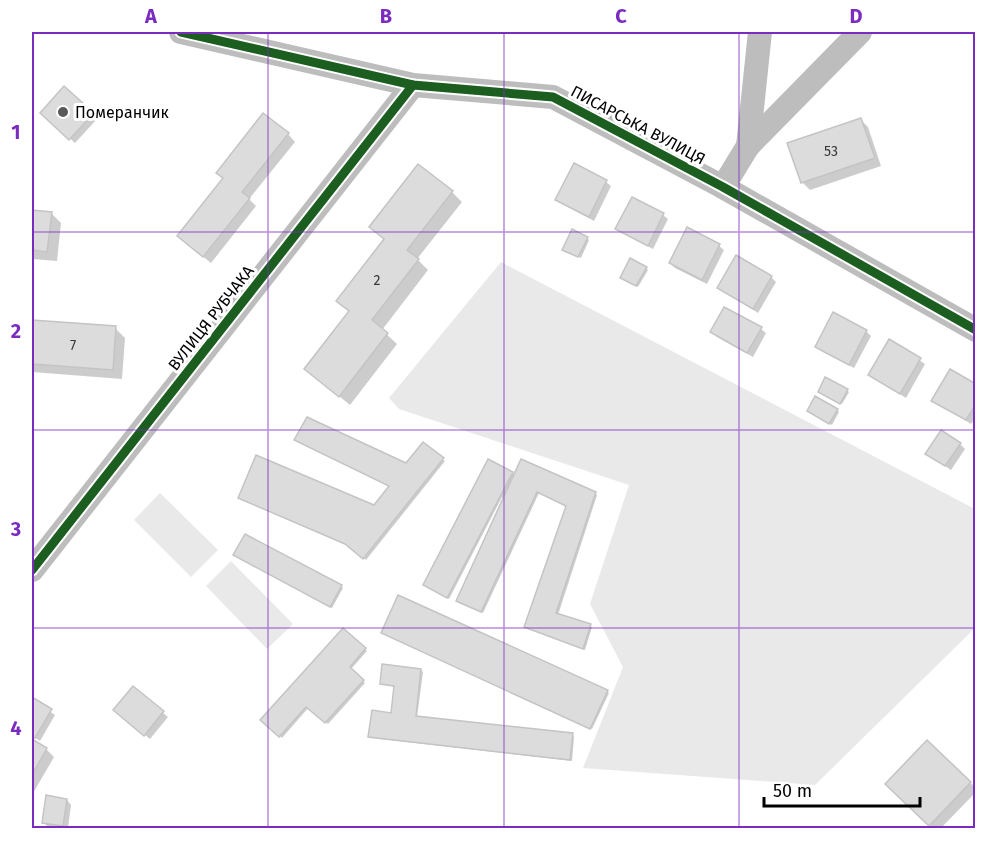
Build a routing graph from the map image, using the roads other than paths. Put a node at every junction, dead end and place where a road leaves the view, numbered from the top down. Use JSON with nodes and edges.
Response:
{"nodes":[{"id":1,"x":181,"y":32,"type":"edge"},
{"id":2,"x":760,"y":32,"type":"edge"},
{"id":3,"x":860,"y":32,"type":"edge"},
{"id":4,"x":414,"y":85,"type":"junction"},
{"id":5,"x":748,"y":146,"type":"junction"},
{"id":6,"x":723,"y":187,"type":"junction"},
{"id":7,"x":975,"y":330,"type":"edge"},
{"id":8,"x":32,"y":570,"type":"edge"}],
"edges":[{"from":1,"to":4,"type":"street","name":"ПИСАРСЬКА ВУЛИЦЯ"},
{"from":2,"to":5,"type":"street"},
{"from":3,"to":5,"type":"street"},
{"from":4,"to":6,"type":"street","name":"ПИСАРСЬКА ВУЛИЦЯ"},
{"from":4,"to":8,"type":"street","name":"ВУЛИЦЯ РУБЧАКА"},
{"from":5,"to":6,"type":"street"},
{"from":6,"to":7,"type":"street","name":"ПИСАРСЬКА ВУЛИЦЯ"}]}
